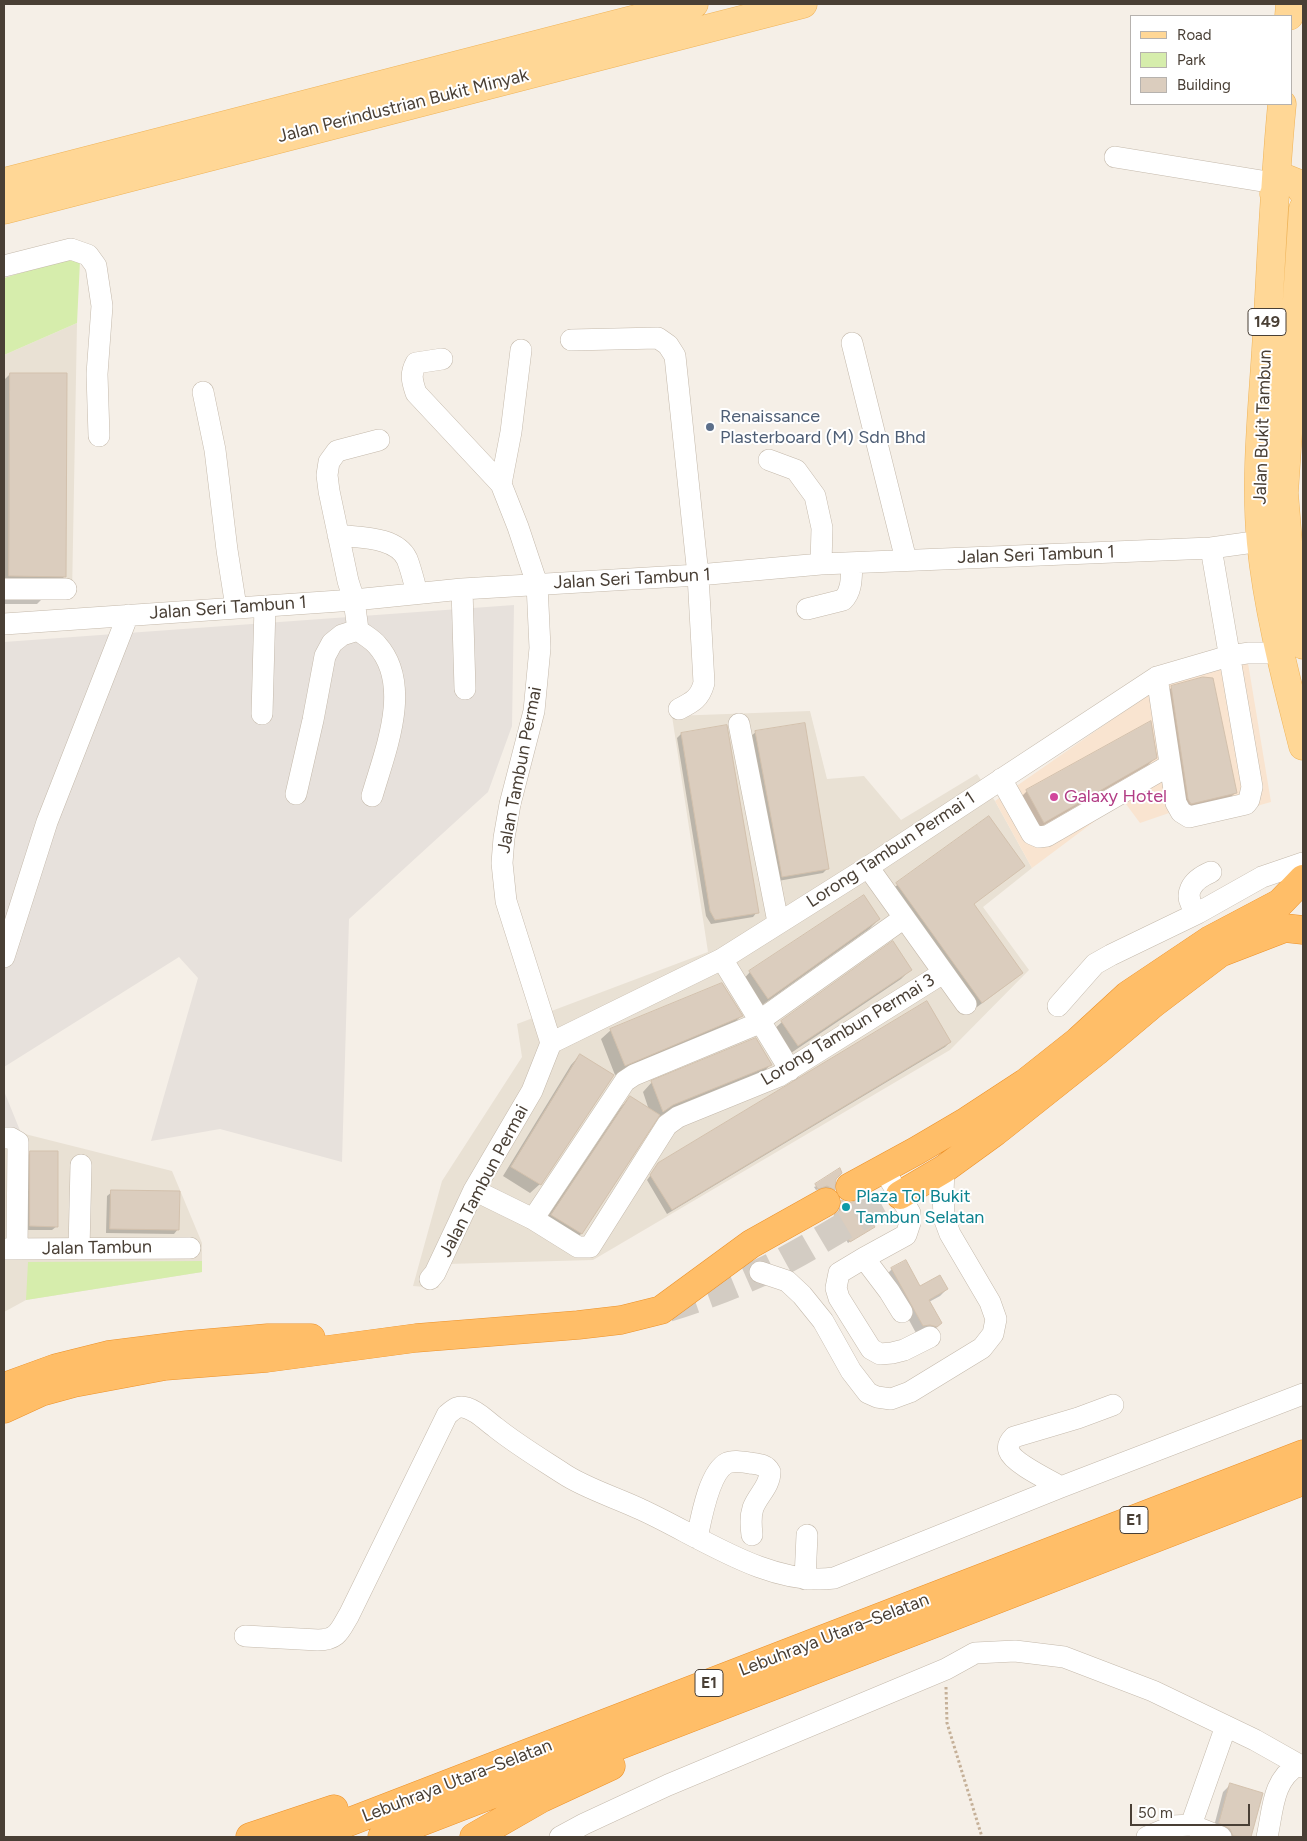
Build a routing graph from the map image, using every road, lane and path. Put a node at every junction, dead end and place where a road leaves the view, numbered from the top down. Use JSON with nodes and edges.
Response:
{"nodes":[{"id":1,"x":694,"y":4,"type":"edge"},
{"id":2,"x":803,"y":4,"type":"edge"},
{"id":3,"x":1282,"y":105,"type":"edge"},
{"id":4,"x":1115,"y":158,"type":"dead end"},
{"id":5,"x":4,"y":182,"type":"edge"},
{"id":6,"x":1274,"y":188,"type":"junction"},
{"id":7,"x":1303,"y":192,"type":"edge"},
{"id":8,"x":1303,"y":209,"type":"edge"},
{"id":9,"x":4,"y":210,"type":"edge"},
{"id":10,"x":4,"y":266,"type":"edge"},
{"id":11,"x":571,"y":340,"type":"dead end"},
{"id":12,"x":852,"y":343,"type":"dead end"},
{"id":13,"x":521,"y":350,"type":"dead end"},
{"id":14,"x":442,"y":360,"type":"dead end"},
{"id":15,"x":203,"y":392,"type":"dead end"},
{"id":16,"x":99,"y":436,"type":"dead end"},
{"id":17,"x":379,"y":440,"type":"dead end"},
{"id":18,"x":769,"y":460,"type":"dead end"},
{"id":19,"x":501,"y":484,"type":"junction"},
{"id":20,"x":338,"y":535,"type":"junction"},
{"id":21,"x":1261,"y":541,"type":"junction"},
{"id":22,"x":1296,"y":542,"type":"edge"},
{"id":23,"x":1210,"y":548,"type":"junction"},
{"id":24,"x":906,"y":560,"type":"junction"},
{"id":25,"x":852,"y":563,"type":"junction"},
{"id":26,"x":821,"y":564,"type":"junction"},
{"id":27,"x":698,"y":575,"type":"junction"},
{"id":28,"x":537,"y":584,"type":"junction"},
{"id":29,"x":462,"y":588,"type":"junction"},
{"id":30,"x":4,"y":589,"type":"edge"},
{"id":31,"x":66,"y":589,"type":"dead end"},
{"id":32,"x":417,"y":593,"type":"junction"},
{"id":33,"x":354,"y":600,"type":"junction"},
{"id":34,"x":265,"y":606,"type":"junction"},
{"id":35,"x":236,"y":608,"type":"junction"},
{"id":36,"x":807,"y":609,"type":"dead end"},
{"id":37,"x":128,"y":615,"type":"junction"},
{"id":38,"x":4,"y":624,"type":"edge"},
{"id":39,"x":358,"y":630,"type":"junction"},
{"id":40,"x":1291,"y":649,"type":"edge"},
{"id":41,"x":1229,"y":656,"type":"junction"},
{"id":42,"x":1157,"y":677,"type":"junction"},
{"id":43,"x":465,"y":688,"type":"dead end"},
{"id":44,"x":679,"y":709,"type":"dead end"},
{"id":45,"x":262,"y":714,"type":"dead end"},
{"id":46,"x":739,"y":724,"type":"dead end"},
{"id":47,"x":1303,"y":746,"type":"edge"},
{"id":48,"x":1170,"y":764,"type":"junction"},
{"id":49,"x":1002,"y":779,"type":"junction"},
{"id":50,"x":296,"y":794,"type":"dead end"},
{"id":51,"x":372,"y":796,"type":"dead end"},
{"id":52,"x":1303,"y":863,"type":"edge"},
{"id":53,"x":868,"y":867,"type":"junction"},
{"id":54,"x":1211,"y":872,"type":"dead end"},
{"id":55,"x":1303,"y":879,"type":"edge"},
{"id":56,"x":1198,"y":913,"type":"junction"},
{"id":57,"x":904,"y":918,"type":"junction"},
{"id":58,"x":778,"y":922,"type":"junction"},
{"id":59,"x":1303,"y":930,"type":"edge"},
{"id":60,"x":4,"y":957,"type":"edge"},
{"id":61,"x":722,"y":960,"type":"junction"},
{"id":62,"x":942,"y":973,"type":"junction"},
{"id":63,"x":966,"y":1004,"type":"dead end"},
{"id":64,"x":1058,"y":1006,"type":"dead end"},
{"id":65,"x":759,"y":1021,"type":"junction"},
{"id":66,"x":551,"y":1043,"type":"junction"},
{"id":67,"x":790,"y":1070,"type":"junction"},
{"id":68,"x":4,"y":1138,"type":"edge"},
{"id":69,"x":81,"y":1165,"type":"dead end"},
{"id":70,"x":944,"y":1168,"type":"junction"},
{"id":71,"x":884,"y":1170,"type":"junction"},
{"id":72,"x":850,"y":1187,"type":"dead end"},
{"id":73,"x":474,"y":1190,"type":"junction"},
{"id":74,"x":900,"y":1195,"type":"junction"},
{"id":75,"x":826,"y":1202,"type":"dead end"},
{"id":76,"x":533,"y":1219,"type":"junction"},
{"id":77,"x":190,"y":1248,"type":"dead end"},
{"id":78,"x":10,"y":1249,"type":"edge"},
{"id":79,"x":78,"y":1249,"type":"junction"},
{"id":80,"x":864,"y":1258,"type":"junction"},
{"id":81,"x":760,"y":1272,"type":"dead end"},
{"id":82,"x":430,"y":1280,"type":"dead end"},
{"id":83,"x":902,"y":1312,"type":"dead end"},
{"id":84,"x":930,"y":1337,"type":"dead end"},
{"id":85,"x":416,"y":1338,"type":"junction"},
{"id":86,"x":4,"y":1387,"type":"edge"},
{"id":87,"x":1303,"y":1394,"type":"edge"},
{"id":88,"x":1113,"y":1404,"type":"dead end"},
{"id":89,"x":4,"y":1409,"type":"edge"},
{"id":90,"x":1303,"y":1454,"type":"edge"},
{"id":91,"x":1303,"y":1481,"type":"edge"},
{"id":92,"x":1061,"y":1487,"type":"junction"},
{"id":93,"x":752,"y":1535,"type":"dead end"},
{"id":94,"x":807,"y":1535,"type":"dead end"},
{"id":95,"x":697,"y":1538,"type":"junction"},
{"id":96,"x":805,"y":1579,"type":"junction"},
{"id":97,"x":245,"y":1636,"type":"dead end"},
{"id":98,"x":946,"y":1669,"type":"junction"},
{"id":99,"x":729,"y":1703,"type":"junction"},
{"id":100,"x":1226,"y":1726,"type":"junction"},
{"id":101,"x":1301,"y":1766,"type":"edge"},
{"id":102,"x":454,"y":1783,"type":"junction"},
{"id":103,"x":1191,"y":1825,"type":"junction"},
{"id":104,"x":250,"y":1837,"type":"edge"},
{"id":105,"x":310,"y":1837,"type":"edge"},
{"id":106,"x":382,"y":1837,"type":"edge"},
{"id":107,"x":474,"y":1837,"type":"edge"},
{"id":108,"x":560,"y":1837,"type":"edge"},
{"id":109,"x":982,"y":1837,"type":"edge"},
{"id":110,"x":1147,"y":1837,"type":"edge"},
{"id":111,"x":1221,"y":1837,"type":"edge"},
{"id":112,"x":1267,"y":1837,"type":"edge"}],
"edges":[{"from":1,"to":5,"type":"main road","name":"Jalan Perindustrian Bukit Minyak"},
{"from":2,"to":9,"type":"main road","name":"Jalan Perindustrian Bukit Minyak"},
{"from":3,"to":6,"type":"main road","name":"Jalan Bukit Tambun","number":"149"},
{"from":4,"to":6,"type":"street"},
{"from":6,"to":7,"type":"main road"},
{"from":6,"to":21,"type":"main road","name":"Jalan Bukit Tambun","number":"149"},
{"from":8,"to":22,"type":"main road","name":"Jalan Bukit Tambun","number":"149"},
{"from":10,"to":16,"type":"street"},
{"from":11,"to":27,"type":"street"},
{"from":12,"to":24,"type":"street"},
{"from":13,"to":19,"type":"street"},
{"from":14,"to":19,"type":"street"},
{"from":15,"to":35,"type":"street"},
{"from":17,"to":20,"type":"street"},
{"from":18,"to":26,"type":"street"},
{"from":19,"to":28,"type":"street","name":"Jalan Tambun Permai"},
{"from":20,"to":32,"type":"street"},
{"from":20,"to":33,"type":"street"},
{"from":21,"to":23,"type":"street","name":"Jalan Seri Tambun 1"},
{"from":21,"to":40,"type":"main road","name":"Jalan Bukit Tambun","number":"149"},
{"from":22,"to":40,"type":"main road","name":"Jalan Bukit Tambun","number":"149"},
{"from":23,"to":24,"type":"street","name":"Jalan Seri Tambun 1"},
{"from":23,"to":41,"type":"street"},
{"from":24,"to":25,"type":"street","name":"Jalan Seri Tambun 1"},
{"from":25,"to":26,"type":"street","name":"Jalan Seri Tambun 1"},
{"from":25,"to":36,"type":"street"},
{"from":26,"to":27,"type":"street","name":"Jalan Seri Tambun 1"},
{"from":27,"to":28,"type":"street","name":"Jalan Seri Tambun 1"},
{"from":27,"to":44,"type":"street"},
{"from":28,"to":29,"type":"street","name":"Jalan Seri Tambun 1"},
{"from":28,"to":66,"type":"street","name":"Jalan Tambun Permai"},
{"from":29,"to":32,"type":"street","name":"Jalan Seri Tambun 1"},
{"from":29,"to":43,"type":"street"},
{"from":30,"to":31,"type":"street"},
{"from":32,"to":33,"type":"street","name":"Jalan Seri Tambun 1"},
{"from":33,"to":34,"type":"street","name":"Jalan Seri Tambun 1"},
{"from":33,"to":39,"type":"street"},
{"from":34,"to":35,"type":"street","name":"Jalan Seri Tambun 1"},
{"from":34,"to":45,"type":"street"},
{"from":35,"to":37,"type":"street","name":"Jalan Seri Tambun 1"},
{"from":37,"to":38,"type":"street","name":"Jalan Seri Tambun 1"},
{"from":37,"to":60,"type":"street"},
{"from":39,"to":50,"type":"street"},
{"from":39,"to":51,"type":"street"},
{"from":40,"to":41,"type":"street","name":"Lorong Tambun Permai 1"},
{"from":40,"to":47,"type":"main road","name":"Jalan Bukit Tambun","number":"149"},
{"from":41,"to":42,"type":"street","name":"Lorong Tambun Permai 1"},
{"from":41,"to":48,"type":"street"},
{"from":42,"to":48,"type":"street"},
{"from":42,"to":49,"type":"street","name":"Lorong Tambun Permai 1"},
{"from":46,"to":58,"type":"street"},
{"from":48,"to":49,"type":"street"},
{"from":49,"to":53,"type":"street","name":"Lorong Tambun Permai 1"},
{"from":52,"to":56,"type":"street"},
{"from":53,"to":57,"type":"street"},
{"from":53,"to":58,"type":"street","name":"Lorong Tambun Permai 1"},
{"from":54,"to":56,"type":"street"},
{"from":55,"to":71,"type":"highway"},
{"from":56,"to":64,"type":"street"},
{"from":57,"to":62,"type":"street"},
{"from":57,"to":65,"type":"street"},
{"from":58,"to":61,"type":"street","name":"Lorong Tambun Permai 1"},
{"from":59,"to":70,"type":"highway"},
{"from":61,"to":65,"type":"street"},
{"from":61,"to":66,"type":"street","name":"Lorong Tambun Permai 1"},
{"from":62,"to":63,"type":"street"},
{"from":62,"to":67,"type":"street","name":"Lorong Tambun Permai 3"},
{"from":65,"to":67,"type":"street"},
{"from":65,"to":76,"type":"street"},
{"from":66,"to":73,"type":"street","name":"Jalan Tambun Permai"},
{"from":67,"to":76,"type":"street","name":"Lorong Tambun Permai 3"},
{"from":68,"to":78,"type":"street"},
{"from":69,"to":79,"type":"street"},
{"from":70,"to":74,"type":"highway"},
{"from":70,"to":81,"type":"street"},
{"from":71,"to":72,"type":"highway"},
{"from":71,"to":74,"type":"street"},
{"from":73,"to":76,"type":"street"},
{"from":73,"to":82,"type":"street","name":"Jalan Tambun Permai"},
{"from":74,"to":80,"type":"street"},
{"from":75,"to":85,"type":"highway"},
{"from":77,"to":79,"type":"street","name":"Jalan Tambun"},
{"from":78,"to":79,"type":"street","name":"Jalan Tambun"},
{"from":80,"to":83,"type":"street"},
{"from":80,"to":84,"type":"street"},
{"from":85,"to":86,"type":"highway"},
{"from":85,"to":89,"type":"highway"},
{"from":87,"to":92,"type":"street"},
{"from":88,"to":92,"type":"street"},
{"from":90,"to":102,"type":"highway","name":"Lebuhraya Utara–Selatan","number":"E1"},
{"from":91,"to":99,"type":"highway","name":"Lebuhraya Utara–Selatan","number":"E1"},
{"from":92,"to":96,"type":"street"},
{"from":93,"to":95,"type":"street"},
{"from":94,"to":96,"type":"street"},
{"from":95,"to":96,"type":"street"},
{"from":95,"to":97,"type":"street"},
{"from":98,"to":100,"type":"street"},
{"from":98,"to":108,"type":"street"},
{"from":98,"to":109,"type":"path"},
{"from":99,"to":106,"type":"highway","name":"Lebuhraya Utara–Selatan","number":"E1"},
{"from":99,"to":107,"type":"highway"},
{"from":100,"to":101,"type":"street"},
{"from":100,"to":103,"type":"street"},
{"from":101,"to":112,"type":"street"},
{"from":102,"to":104,"type":"highway"},
{"from":102,"to":105,"type":"highway","name":"Lebuhraya Utara–Selatan","number":"E1"},
{"from":103,"to":110,"type":"street"},
{"from":103,"to":111,"type":"street"}]}
